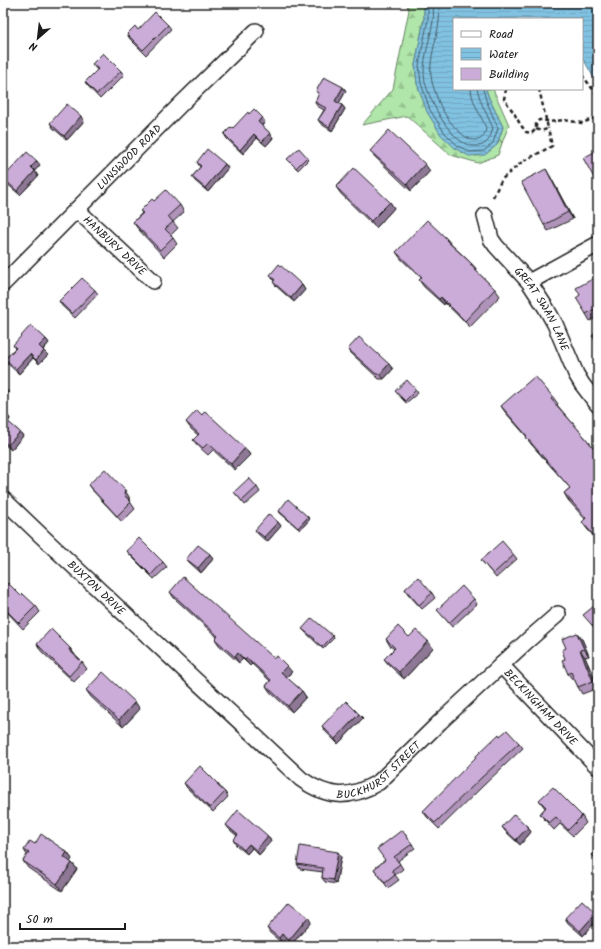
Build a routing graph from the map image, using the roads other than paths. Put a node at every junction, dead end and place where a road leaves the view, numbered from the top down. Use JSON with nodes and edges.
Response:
{"nodes":[{"id":1,"x":256,"y":31,"type":"dead end"},
{"id":2,"x":76,"y":210,"type":"junction"},
{"id":3,"x":485,"y":216,"type":"dead end"},
{"id":4,"x":598,"y":244,"type":"edge"},
{"id":5,"x":153,"y":281,"type":"dead end"},
{"id":6,"x":529,"y":282,"type":"junction"},
{"id":7,"x":3,"y":284,"type":"edge"},
{"id":8,"x":598,"y":405,"type":"edge"},
{"id":9,"x":3,"y":499,"type":"edge"},
{"id":10,"x":558,"y":614,"type":"dead end"},
{"id":11,"x":501,"y":665,"type":"junction"},
{"id":12,"x":190,"y":676,"type":"joint"},
{"id":13,"x":598,"y":767,"type":"edge"}],
"edges":[{"from":1,"to":2,"type":"street","name":"LUNSWOOD ROAD"},
{"from":2,"to":5,"type":"street","name":"HANBURY DRIVE"},
{"from":2,"to":7,"type":"street","name":"LUNSWOOD ROAD"},
{"from":3,"to":6,"type":"street","name":"GREAT SWAN LANE"},
{"from":4,"to":6,"type":"street"},
{"from":6,"to":8,"type":"street","name":"GREAT SWAN LANE"},
{"from":9,"to":12,"type":"street","name":"BUXTON DRIVE"},
{"from":10,"to":11,"type":"street","name":"BUCKHURST STREET"},
{"from":11,"to":12,"type":"street","name":"BUCKHURST STREET"},
{"from":11,"to":13,"type":"street","name":"BECKINGHAM DRIVE"}]}
